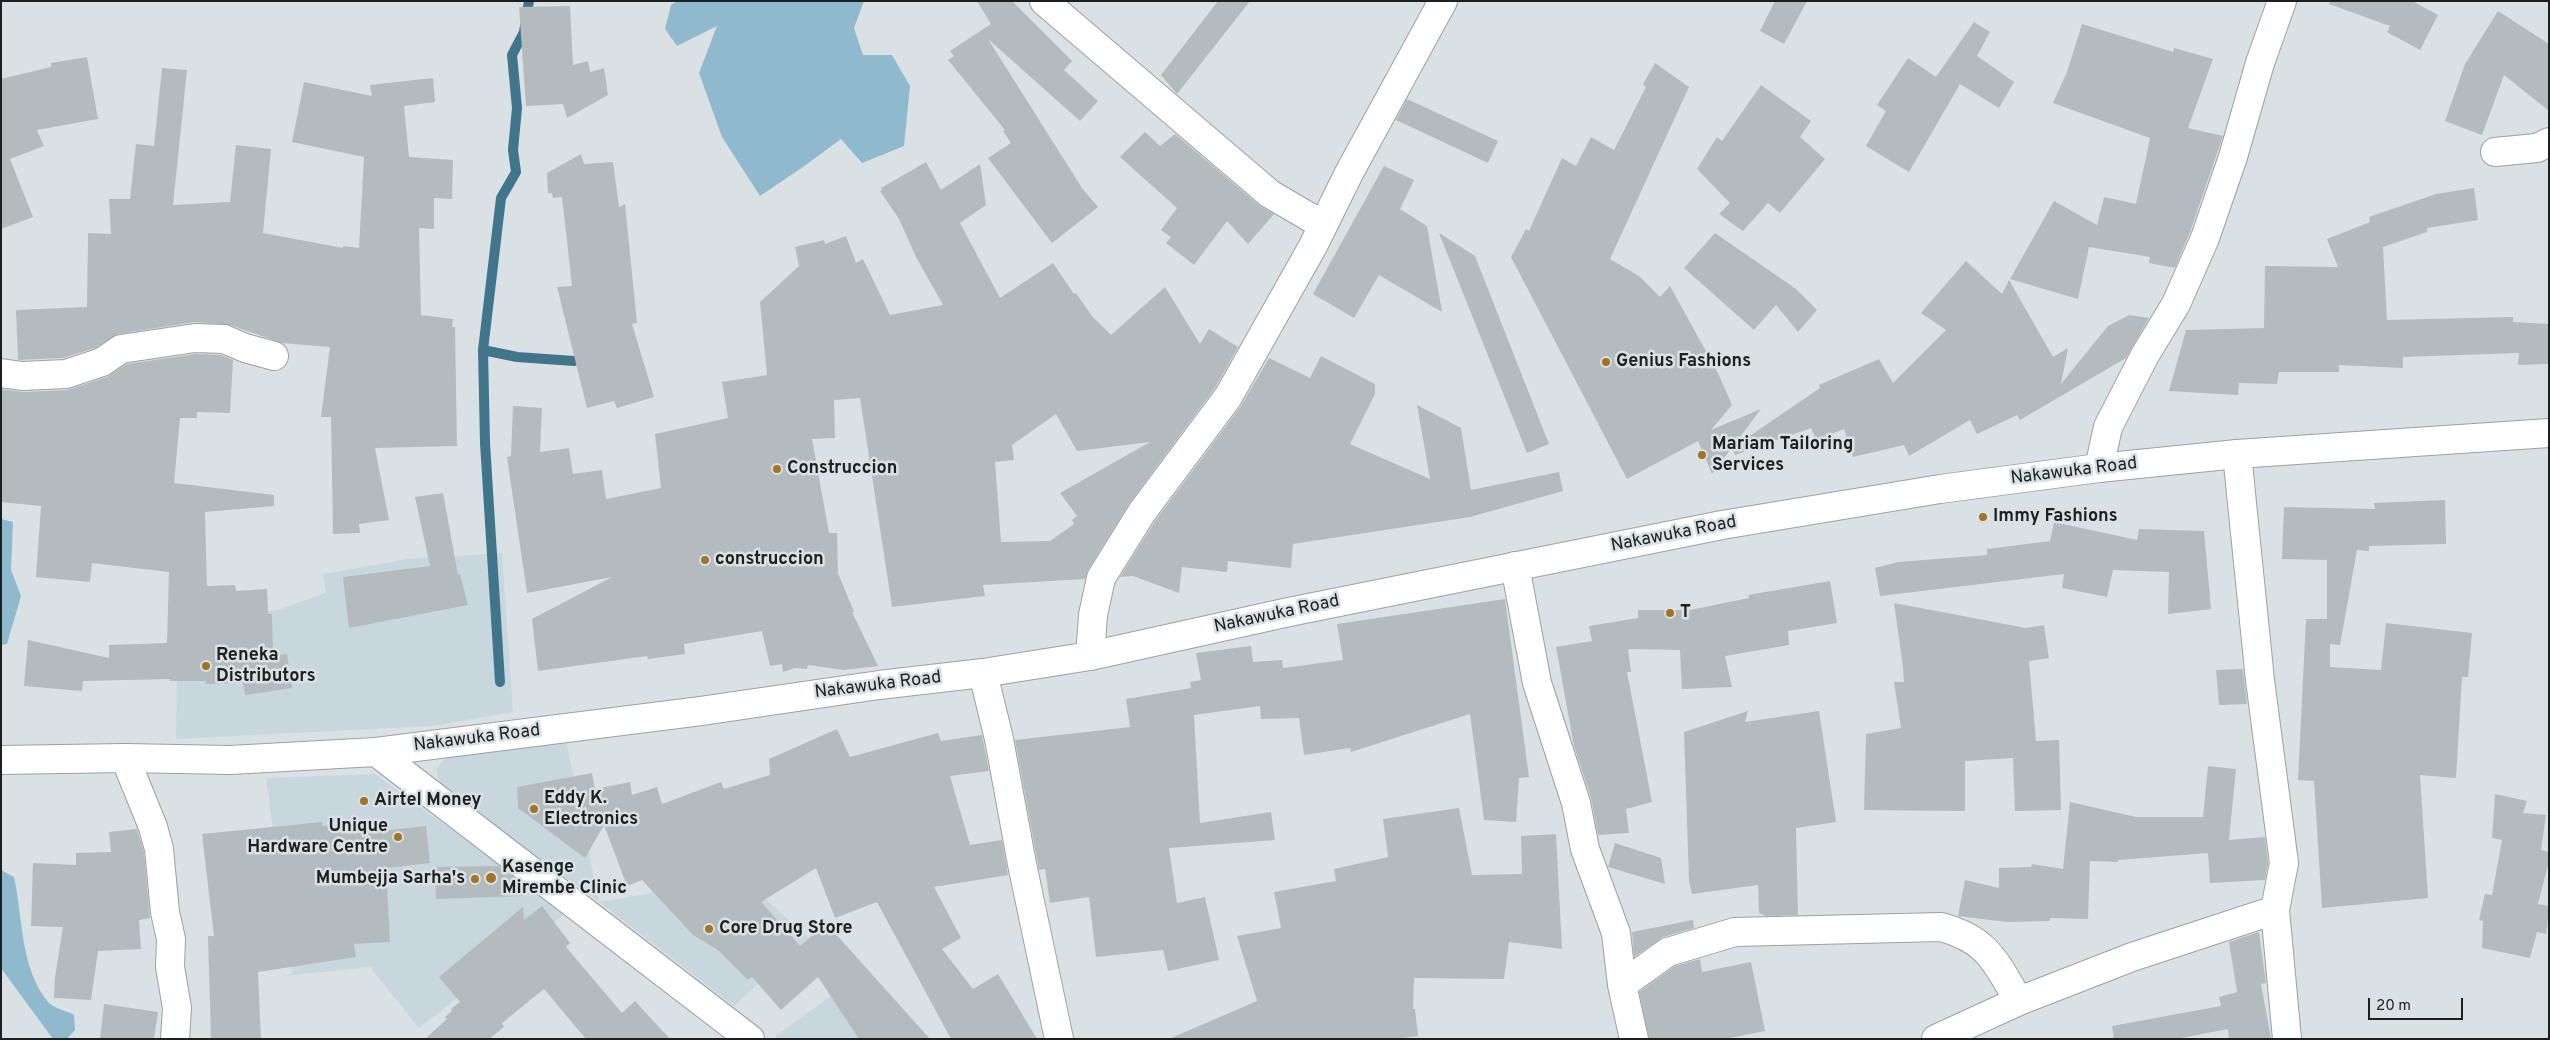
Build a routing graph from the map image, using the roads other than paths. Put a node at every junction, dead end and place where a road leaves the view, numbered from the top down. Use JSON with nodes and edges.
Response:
{"nodes":[{"id":1,"x":1044,"y":1,"type":"edge"},
{"id":2,"x":1443,"y":1,"type":"edge"},
{"id":3,"x":2275,"y":4,"type":"edge"},
{"id":4,"x":2549,"y":142,"type":"edge"},
{"id":5,"x":2495,"y":152,"type":"dead end"},
{"id":6,"x":1323,"y":225,"type":"junction"},
{"id":7,"x":274,"y":356,"type":"dead end"},
{"id":8,"x":1,"y":373,"type":"edge"},
{"id":9,"x":2549,"y":432,"type":"edge"},
{"id":10,"x":2237,"y":454,"type":"junction"},
{"id":11,"x":2099,"y":468,"type":"junction"},
{"id":12,"x":1514,"y":566,"type":"junction"},
{"id":13,"x":1090,"y":656,"type":"junction"},
{"id":14,"x":983,"y":673,"type":"junction"},
{"id":15,"x":376,"y":752,"type":"junction"},
{"id":16,"x":125,"y":758,"type":"junction"},
{"id":17,"x":1,"y":760,"type":"edge"},
{"id":18,"x":2274,"y":910,"type":"junction"},
{"id":19,"x":1622,"y":985,"type":"junction"},
{"id":20,"x":2019,"y":1001,"type":"junction"},
{"id":21,"x":175,"y":1039,"type":"edge"},
{"id":22,"x":750,"y":1039,"type":"edge"},
{"id":23,"x":1059,"y":1039,"type":"edge"},
{"id":24,"x":1634,"y":1039,"type":"edge"},
{"id":25,"x":1936,"y":1039,"type":"edge"},
{"id":26,"x":2287,"y":1039,"type":"edge"}],
"edges":[{"from":1,"to":6,"type":"street"},
{"from":2,"to":6,"type":"street"},
{"from":3,"to":11,"type":"street"},
{"from":4,"to":5,"type":"street"},
{"from":6,"to":13,"type":"street"},
{"from":7,"to":8,"type":"street"},
{"from":9,"to":10,"type":"street","name":"Nakawuka Road"},
{"from":10,"to":11,"type":"street","name":"Nakawuka Road"},
{"from":10,"to":18,"type":"street"},
{"from":11,"to":12,"type":"street","name":"Nakawuka Road"},
{"from":12,"to":13,"type":"street","name":"Nakawuka Road"},
{"from":12,"to":19,"type":"street"},
{"from":13,"to":14,"type":"street","name":"Nakawuka Road"},
{"from":14,"to":15,"type":"street","name":"Nakawuka Road"},
{"from":14,"to":23,"type":"street"},
{"from":15,"to":16,"type":"street","name":"Nakawuka Road"},
{"from":15,"to":22,"type":"street"},
{"from":16,"to":17,"type":"street","name":"Nakawuka Road"},
{"from":16,"to":21,"type":"street"},
{"from":18,"to":20,"type":"street"},
{"from":18,"to":26,"type":"street"},
{"from":19,"to":20,"type":"street"},
{"from":19,"to":24,"type":"street"},
{"from":20,"to":25,"type":"street"}]}
